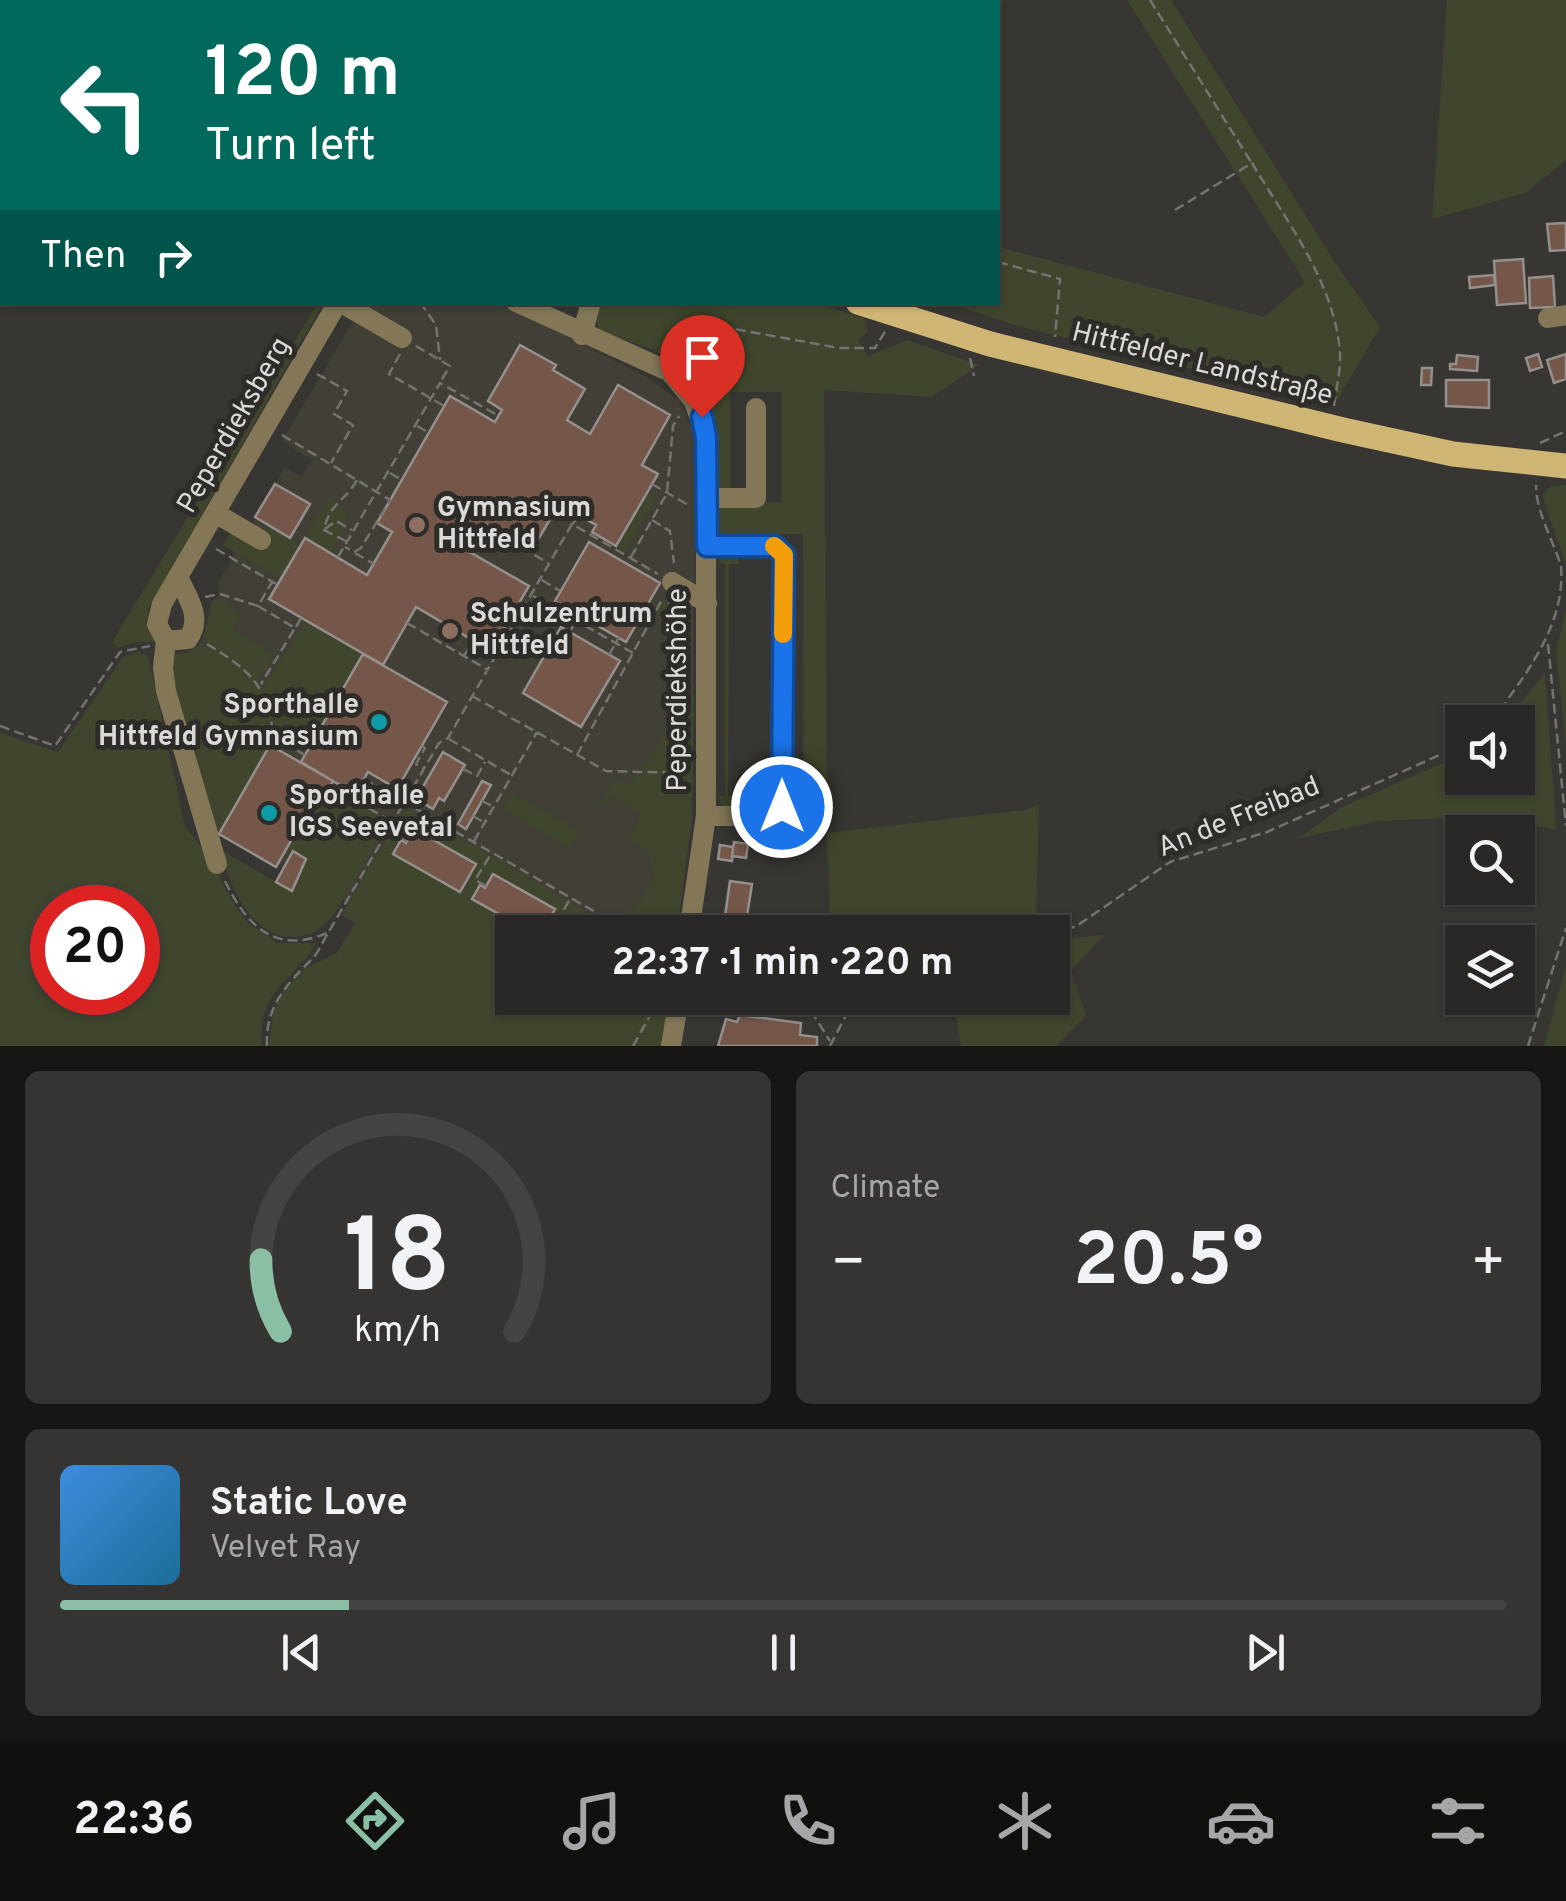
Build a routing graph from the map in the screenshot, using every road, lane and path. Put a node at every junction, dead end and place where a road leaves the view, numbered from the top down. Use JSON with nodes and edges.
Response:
{"nodes":[{"id":1,"x":1150,"y":0,"type":"edge"},
{"id":2,"x":1252,"y":163,"type":"junction"},
{"id":3,"x":1175,"y":210,"type":"dead end"},
{"id":4,"x":1000,"y":263,"type":"edge"},
{"id":5,"x":337,"y":305,"type":"edge"},
{"id":6,"x":344,"y":305,"type":"edge"},
{"id":7,"x":422,"y":305,"type":"edge"},
{"id":8,"x":522,"y":305,"type":"edge"},
{"id":9,"x":566,"y":305,"type":"edge"},
{"id":10,"x":590,"y":305,"type":"edge"},
{"id":11,"x":867,"y":305,"type":"edge"},
{"id":12,"x":555,"y":322,"type":"junction"},
{"id":13,"x":582,"y":335,"type":"junction"},
{"id":14,"x":402,"y":338,"type":"dead end"},
{"id":15,"x":875,"y":348,"type":"dead end"},
{"id":16,"x":440,"y":360,"type":"junction"},
{"id":17,"x":1052,"y":360,"type":"junction"},
{"id":18,"x":670,"y":372,"type":"junction"},
{"id":19,"x":440,"y":382,"type":"junction"},
{"id":20,"x":333,"y":383,"type":"dead end"},
{"id":21,"x":431,"y":398,"type":"junction"},
{"id":22,"x":694,"y":401,"type":"junction"},
{"id":23,"x":444,"y":406,"type":"dead end"},
{"id":24,"x":756,"y":408,"type":"dead end"},
{"id":25,"x":1332,"y":413,"type":"dead end"},
{"id":26,"x":499,"y":416,"type":"dead end"},
{"id":27,"x":416,"y":425,"type":"junction"},
{"id":28,"x":1566,"y":431,"type":"edge"},
{"id":29,"x":429,"y":433,"type":"dead end"},
{"id":30,"x":280,"y":434,"type":"dead end"},
{"id":31,"x":1538,"y":455,"type":"junction"},
{"id":32,"x":1566,"y":463,"type":"edge"},
{"id":33,"x":330,"y":464,"type":"junction"},
{"id":34,"x":388,"y":472,"type":"junction"},
{"id":35,"x":357,"y":480,"type":"junction"},
{"id":36,"x":402,"y":480,"type":"dead end"},
{"id":37,"x":652,"y":484,"type":"dead end"},
{"id":38,"x":376,"y":491,"type":"junction"},
{"id":39,"x":667,"y":493,"type":"junction"},
{"id":40,"x":700,"y":503,"type":"junction"},
{"id":41,"x":566,"y":508,"type":"dead end"},
{"id":42,"x":216,"y":514,"type":"junction"},
{"id":43,"x":652,"y":520,"type":"junction"},
{"id":44,"x":484,"y":524,"type":"dead end"},
{"id":45,"x":572,"y":524,"type":"junction"},
{"id":46,"x":324,"y":530,"type":"junction"},
{"id":47,"x":353,"y":532,"type":"junction"},
{"id":48,"x":261,"y":540,"type":"dead end"},
{"id":49,"x":347,"y":542,"type":"junction"},
{"id":50,"x":607,"y":545,"type":"junction"},
{"id":51,"x":707,"y":546,"type":"junction"},
{"id":52,"x":344,"y":547,"type":"junction"},
{"id":53,"x":214,"y":548,"type":"dead end"},
{"id":54,"x":604,"y":550,"type":"dead end"},
{"id":55,"x":354,"y":552,"type":"junction"},
{"id":56,"x":338,"y":558,"type":"dead end"},
{"id":57,"x":630,"y":558,"type":"junction"},
{"id":58,"x":374,"y":564,"type":"dead end"},
{"id":59,"x":549,"y":564,"type":"junction"},
{"id":60,"x":178,"y":577,"type":"junction"},
{"id":61,"x":540,"y":579,"type":"junction"},
{"id":62,"x":272,"y":582,"type":"junction"},
{"id":63,"x":672,"y":582,"type":"junction"},
{"id":64,"x":278,"y":585,"type":"dead end"},
{"id":65,"x":560,"y":591,"type":"dead end"},
{"id":66,"x":531,"y":595,"type":"junction"},
{"id":67,"x":200,"y":598,"type":"dead end"},
{"id":68,"x":707,"y":603,"type":"junction"},
{"id":69,"x":258,"y":606,"type":"junction"},
{"id":70,"x":302,"y":618,"type":"dead end"},
{"id":71,"x":576,"y":621,"type":"junction"},
{"id":72,"x":408,"y":622,"type":"dead end"},
{"id":73,"x":295,"y":628,"type":"junction"},
{"id":74,"x":570,"y":632,"type":"dead end"},
{"id":75,"x":618,"y":637,"type":"dead end"},
{"id":76,"x":200,"y":640,"type":"dead end"},
{"id":77,"x":473,"y":640,"type":"dead end"},
{"id":78,"x":166,"y":642,"type":"junction"},
{"id":79,"x":1548,"y":642,"type":"junction"},
{"id":80,"x":616,"y":643,"type":"junction"},
{"id":81,"x":482,"y":645,"type":"dead end"},
{"id":82,"x":633,"y":653,"type":"junction"},
{"id":83,"x":610,"y":655,"type":"dead end"},
{"id":84,"x":464,"y":656,"type":"junction"},
{"id":85,"x":496,"y":656,"type":"junction"},
{"id":86,"x":488,"y":670,"type":"junction"},
{"id":87,"x":260,"y":686,"type":"junction"},
{"id":88,"x":472,"y":696,"type":"junction"},
{"id":89,"x":1503,"y":705,"type":"edge"},
{"id":90,"x":0,"y":726,"type":"edge"},
{"id":91,"x":537,"y":732,"type":"junction"},
{"id":92,"x":448,"y":738,"type":"junction"},
{"id":93,"x":294,"y":740,"type":"junction"},
{"id":94,"x":422,"y":746,"type":"dead end"},
{"id":95,"x":308,"y":748,"type":"dead end"},
{"id":96,"x":1445,"y":753,"type":"edge"},
{"id":97,"x":305,"y":755,"type":"dead end"},
{"id":98,"x":577,"y":755,"type":"junction"},
{"id":99,"x":486,"y":760,"type":"junction"},
{"id":100,"x":424,"y":768,"type":"junction"},
{"id":101,"x":462,"y":769,"type":"dead end"},
{"id":102,"x":696,"y":773,"type":"dead end"},
{"id":103,"x":512,"y":775,"type":"junction"},
{"id":104,"x":364,"y":779,"type":"dead end"},
{"id":105,"x":416,"y":782,"type":"junction"},
{"id":106,"x":330,"y":786,"type":"dead end"},
{"id":107,"x":423,"y":786,"type":"dead end"},
{"id":108,"x":482,"y":801,"type":"dead end"},
{"id":109,"x":404,"y":802,"type":"junction"},
{"id":110,"x":494,"y":808,"type":"junction"},
{"id":111,"x":474,"y":816,"type":"dead end"},
{"id":112,"x":706,"y":816,"type":"junction"},
{"id":113,"x":778,"y":816,"type":"junction"},
{"id":114,"x":392,"y":822,"type":"junction"},
{"id":115,"x":485,"y":823,"type":"junction"},
{"id":116,"x":1566,"y":826,"type":"edge"},
{"id":117,"x":388,"y":829,"type":"junction"},
{"id":118,"x":823,"y":830,"type":"dead end"},
{"id":119,"x":407,"y":841,"type":"dead end"},
{"id":120,"x":474,"y":842,"type":"junction"},
{"id":121,"x":492,"y":853,"type":"junction"},
{"id":122,"x":216,"y":864,"type":"joint"},
{"id":123,"x":469,"y":876,"type":"dead end"},
{"id":124,"x":475,"y":880,"type":"junction"},
{"id":125,"x":486,"y":886,"type":"dead end"},
{"id":126,"x":570,"y":898,"type":"junction"},
{"id":127,"x":560,"y":915,"type":"edge"},
{"id":128,"x":600,"y":915,"type":"edge"},
{"id":129,"x":691,"y":915,"type":"edge"},
{"id":130,"x":1070,"y":928,"type":"edge"},
{"id":131,"x":1566,"y":928,"type":"edge"},
{"id":132,"x":328,"y":932,"type":"junction"},
{"id":133,"x":650,"y":1015,"type":"edge"},
{"id":134,"x":676,"y":1015,"type":"edge"},
{"id":135,"x":813,"y":1015,"type":"edge"},
{"id":136,"x":846,"y":1015,"type":"edge"},
{"id":137,"x":831,"y":1044,"type":"edge"},
{"id":138,"x":267,"y":1046,"type":"edge"},
{"id":139,"x":633,"y":1046,"type":"edge"},
{"id":140,"x":671,"y":1046,"type":"edge"},
{"id":141,"x":1528,"y":1046,"type":"edge"}],
"edges":[{"from":1,"to":2,"type":"path"},
{"from":2,"to":3,"type":"path"},
{"from":2,"to":25,"type":"path"},
{"from":4,"to":17,"type":"path"},
{"from":5,"to":42,"type":"street","name":"Peperdieksberg"},
{"from":6,"to":14,"type":"street"},
{"from":7,"to":16,"type":"path"},
{"from":8,"to":12,"type":"street","name":"Peperdiekshöhe"},
{"from":9,"to":12,"type":"street"},
{"from":10,"to":13,"type":"street"},
{"from":11,"to":17,"type":"main road","name":"Hittfelder Landstraße"},
{"from":12,"to":13,"type":"street","name":"Peperdiekshöhe"},
{"from":13,"to":18,"type":"street","name":"Peperdiekshöhe"},
{"from":15,"to":18,"type":"path"},
{"from":16,"to":19,"type":"path"},
{"from":16,"to":21,"type":"path"},
{"from":17,"to":31,"type":"main road","name":"Hittfelder Landstraße"},
{"from":18,"to":22,"type":"street","name":"Peperdiekshöhe"},
{"from":19,"to":21,"type":"path"},
{"from":19,"to":26,"type":"path"},
{"from":20,"to":33,"type":"path"},
{"from":21,"to":23,"type":"path"},
{"from":21,"to":27,"type":"path"},
{"from":22,"to":39,"type":"path"},
{"from":22,"to":40,"type":"street","name":"Peperdiekshöhe"},
{"from":24,"to":40,"type":"street"},
{"from":27,"to":29,"type":"path"},
{"from":27,"to":34,"type":"path"},
{"from":28,"to":31,"type":"path"},
{"from":30,"to":33,"type":"path"},
{"from":31,"to":32,"type":"main road","name":"Hittfelder Landstraße"},
{"from":31,"to":79,"type":"path"},
{"from":33,"to":35,"type":"path"},
{"from":34,"to":36,"type":"path"},
{"from":34,"to":38,"type":"path"},
{"from":35,"to":38,"type":"path"},
{"from":35,"to":46,"type":"path"},
{"from":37,"to":39,"type":"path"},
{"from":38,"to":47,"type":"path"},
{"from":38,"to":55,"type":"path"},
{"from":39,"to":40,"type":"path"},
{"from":39,"to":43,"type":"path"},
{"from":40,"to":51,"type":"street","name":"Peperdiekshöhe"},
{"from":41,"to":45,"type":"path"},
{"from":42,"to":48,"type":"street"},
{"from":42,"to":60,"type":"street","name":"Peperdieksberg"},
{"from":43,"to":57,"type":"path"},
{"from":43,"to":63,"type":"path"},
{"from":44,"to":59,"type":"path"},
{"from":45,"to":50,"type":"path"},
{"from":45,"to":59,"type":"path"},
{"from":46,"to":47,"type":"path"},
{"from":46,"to":49,"type":"path"},
{"from":47,"to":49,"type":"path"},
{"from":49,"to":52,"type":"path"},
{"from":50,"to":54,"type":"path"},
{"from":50,"to":57,"type":"path"},
{"from":51,"to":68,"type":"street","name":"Peperdiekshöhe"},
{"from":51,"to":113,"type":"street"},
{"from":52,"to":55,"type":"path"},
{"from":52,"to":56,"type":"path"},
{"from":53,"to":62,"type":"path"},
{"from":55,"to":58,"type":"path"},
{"from":57,"to":63,"type":"path"},
{"from":59,"to":61,"type":"path"},
{"from":60,"to":78,"type":"street","name":"Peperdieksberg"},
{"from":60,"to":78,"type":"street"},
{"from":61,"to":65,"type":"path"},
{"from":61,"to":66,"type":"path"},
{"from":62,"to":64,"type":"path"},
{"from":62,"to":69,"type":"path"},
{"from":63,"to":68,"type":"street"},
{"from":63,"to":82,"type":"path"},
{"from":66,"to":71,"type":"path"},
{"from":66,"to":85,"type":"path"},
{"from":67,"to":69,"type":"path"},
{"from":68,"to":112,"type":"street","name":"Peperdiekshöhe"},
{"from":69,"to":73,"type":"path"},
{"from":70,"to":73,"type":"path"},
{"from":71,"to":74,"type":"path"},
{"from":71,"to":80,"type":"path"},
{"from":72,"to":84,"type":"path"},
{"from":73,"to":87,"type":"path"},
{"from":75,"to":80,"type":"path"},
{"from":76,"to":87,"type":"path"},
{"from":77,"to":84,"type":"path"},
{"from":78,"to":90,"type":"path"},
{"from":78,"to":122,"type":"street","name":"Peperdieksberg"},
{"from":79,"to":89,"type":"path"},
{"from":79,"to":116,"type":"path"},
{"from":80,"to":82,"type":"path"},
{"from":80,"to":83,"type":"path"},
{"from":81,"to":85,"type":"path"},
{"from":82,"to":98,"type":"path"},
{"from":84,"to":86,"type":"path"},
{"from":85,"to":86,"type":"path"},
{"from":86,"to":88,"type":"path"},
{"from":87,"to":93,"type":"path"},
{"from":88,"to":91,"type":"path"},
{"from":88,"to":92,"type":"path"},
{"from":91,"to":98,"type":"path"},
{"from":91,"to":103,"type":"path"},
{"from":92,"to":99,"type":"path"},
{"from":92,"to":100,"type":"path"},
{"from":93,"to":95,"type":"path"},
{"from":93,"to":97,"type":"path"},
{"from":94,"to":100,"type":"path"},
{"from":96,"to":130,"type":"path","name":"An de Freibad"},
{"from":98,"to":102,"type":"path"},
{"from":99,"to":101,"type":"path"},
{"from":99,"to":103,"type":"path"},
{"from":100,"to":105,"type":"path"},
{"from":103,"to":110,"type":"path"},
{"from":104,"to":109,"type":"path"},
{"from":105,"to":107,"type":"path"},
{"from":105,"to":109,"type":"path"},
{"from":106,"to":114,"type":"path"},
{"from":108,"to":110,"type":"path"},
{"from":109,"to":114,"type":"path"},
{"from":109,"to":120,"type":"path"},
{"from":110,"to":115,"type":"path"},
{"from":111,"to":115,"type":"path"},
{"from":112,"to":113,"type":"street"},
{"from":112,"to":129,"type":"street","name":"Peperdiekshöhe"},
{"from":113,"to":118,"type":"path"},
{"from":114,"to":117,"type":"path"},
{"from":115,"to":120,"type":"path"},
{"from":117,"to":119,"type":"path"},
{"from":117,"to":132,"type":"path"},
{"from":120,"to":121,"type":"path"},
{"from":121,"to":124,"type":"path"},
{"from":121,"to":126,"type":"path"},
{"from":122,"to":132,"type":"path"},
{"from":123,"to":124,"type":"path"},
{"from":124,"to":125,"type":"path"},
{"from":126,"to":127,"type":"path"},
{"from":126,"to":128,"type":"path"},
{"from":131,"to":141,"type":"path"},
{"from":132,"to":138,"type":"path"},
{"from":133,"to":139,"type":"path"},
{"from":134,"to":140,"type":"street"},
{"from":135,"to":137,"type":"path"},
{"from":136,"to":137,"type":"path"}]}
